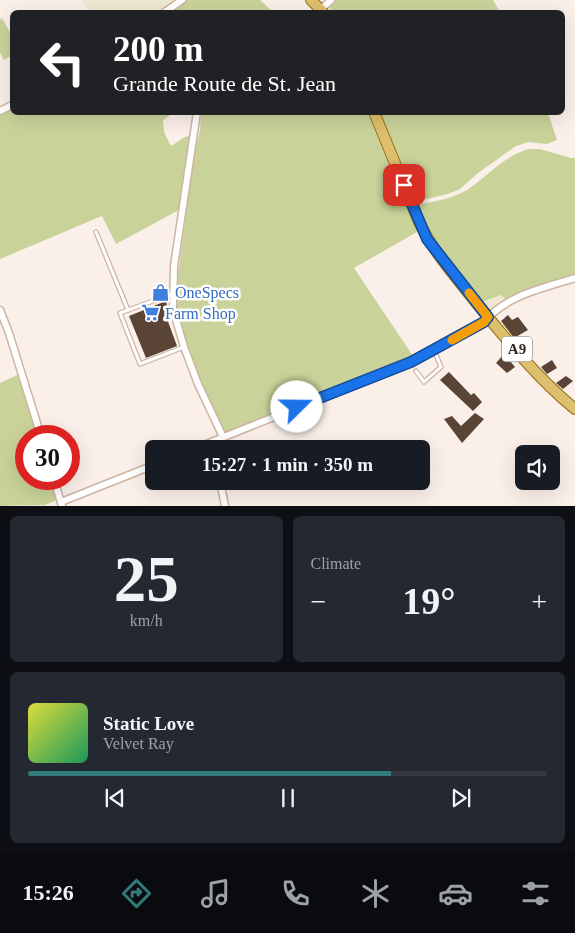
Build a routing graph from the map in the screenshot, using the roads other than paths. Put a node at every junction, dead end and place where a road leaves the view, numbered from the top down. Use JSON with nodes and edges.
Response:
{"nodes":[{"id":1,"x":182,"y":0,"type":"edge"},
{"id":2,"x":311,"y":0,"type":"edge"},
{"id":3,"x":331,"y":0,"type":"edge"},
{"id":4,"x":168,"y":10,"type":"edge"},
{"id":5,"x":319,"y":10,"type":"edge"},
{"id":6,"x":323,"y":10,"type":"edge"},
{"id":7,"x":197,"y":115,"type":"edge"},
{"id":8,"x":375,"y":115,"type":"edge"},
{"id":9,"x":96,"y":232,"type":"dead end"},
{"id":10,"x":575,"y":278,"type":"edge"},
{"id":11,"x":172,"y":294,"type":"junction"},
{"id":12,"x":0,"y":310,"type":"edge"},
{"id":13,"x":128,"y":310,"type":"junction"},
{"id":14,"x":488,"y":317,"type":"junction"},
{"id":15,"x":184,"y":347,"type":"junction"},
{"id":16,"x":434,"y":350,"type":"junction"},
{"id":17,"x":416,"y":371,"type":"dead end"},
{"id":18,"x":575,"y":409,"type":"edge"},
{"id":19,"x":38,"y":425,"type":"edge"},
{"id":20,"x":223,"y":438,"type":"junction"},
{"id":21,"x":220,"y":440,"type":"edge"},
{"id":22,"x":145,"y":469,"type":"edge"},
{"id":23,"x":58,"y":490,"type":"edge"},
{"id":24,"x":222,"y":490,"type":"edge"},
{"id":25,"x":62,"y":504,"type":"edge"},
{"id":26,"x":225,"y":506,"type":"edge"}],
"edges":[{"from":1,"to":4,"type":"street"},
{"from":2,"to":5,"type":"main road"},
{"from":3,"to":6,"type":"street"},
{"from":7,"to":11,"type":"street"},
{"from":8,"to":14,"type":"main road","number":"A9"},
{"from":9,"to":13,"type":"lane"},
{"from":10,"to":14,"type":"street"},
{"from":11,"to":13,"type":"lane"},
{"from":11,"to":15,"type":"street"},
{"from":12,"to":19,"type":"street"},
{"from":13,"to":15,"type":"lane"},
{"from":14,"to":16,"type":"street"},
{"from":14,"to":18,"type":"main road","number":"A9"},
{"from":15,"to":20,"type":"street"},
{"from":16,"to":17,"type":"lane"},
{"from":16,"to":20,"type":"street"},
{"from":20,"to":21,"type":"street"},
{"from":22,"to":25,"type":"street"},
{"from":23,"to":25,"type":"street"},
{"from":24,"to":26,"type":"street"}]}
